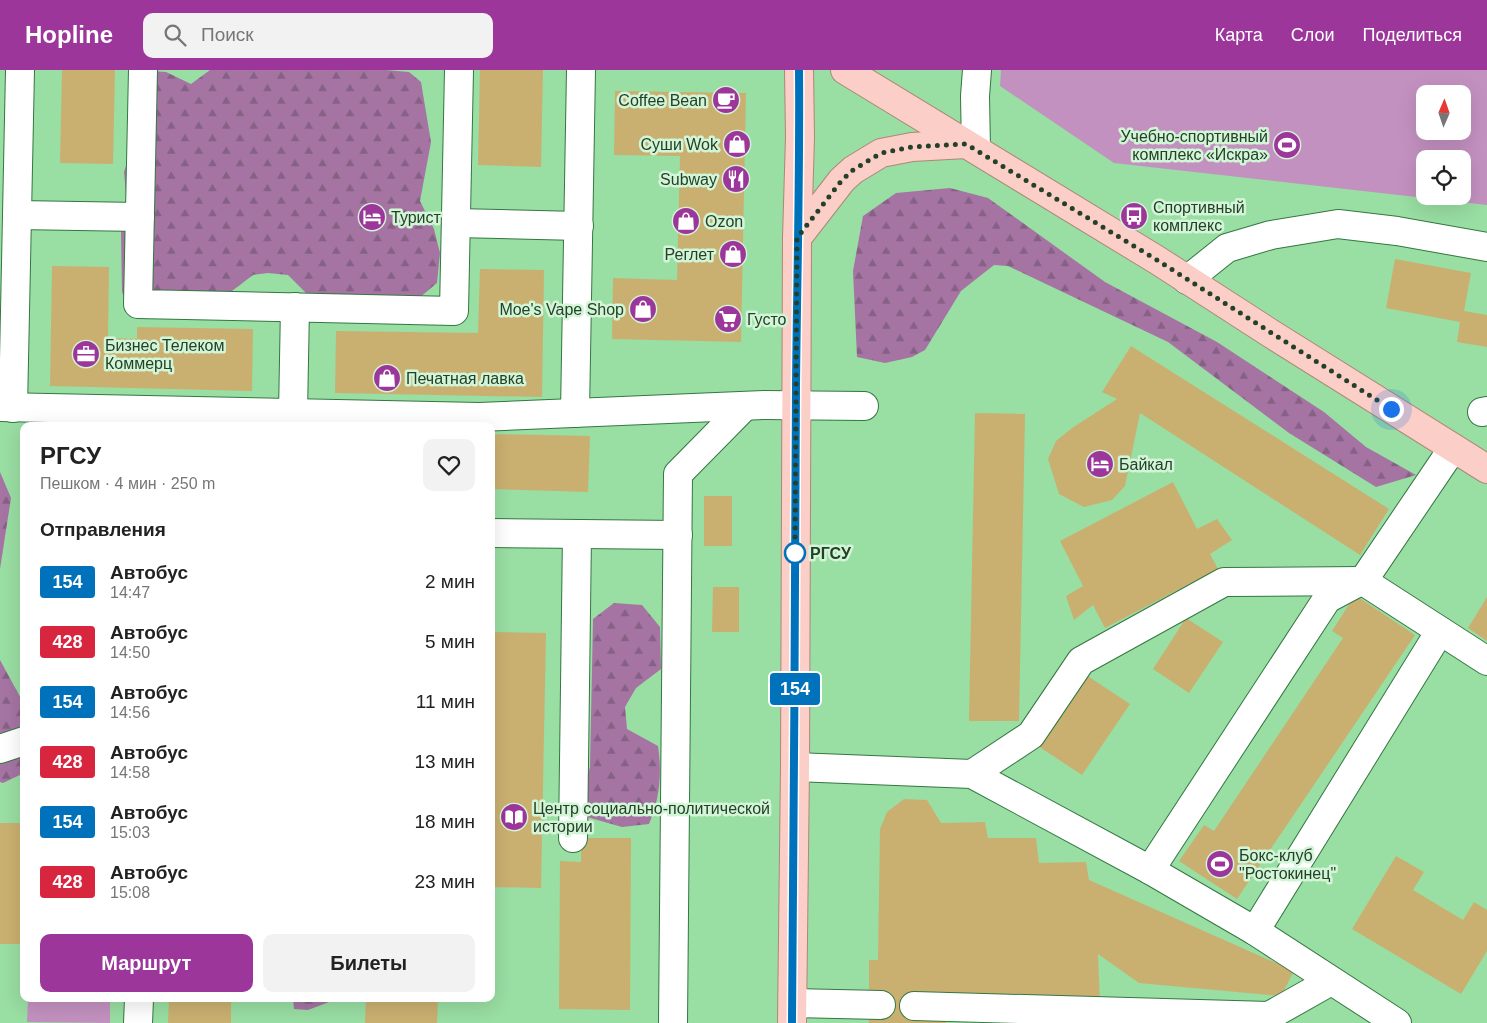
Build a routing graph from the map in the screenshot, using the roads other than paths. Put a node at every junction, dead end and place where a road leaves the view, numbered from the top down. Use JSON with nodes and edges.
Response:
{"nodes":[{"id":1,"x":20,"y":70,"type":"edge"},
{"id":2,"x":143,"y":70,"type":"edge"},
{"id":3,"x":459,"y":70,"type":"edge"},
{"id":4,"x":581,"y":70,"type":"edge"},
{"id":5,"x":799,"y":70,"type":"edge"},
{"id":6,"x":845,"y":70,"type":"edge"},
{"id":7,"x":977,"y":70,"type":"edge"},
{"id":8,"x":971,"y":147,"type":"junction"},
{"id":9,"x":17,"y":215,"type":"junction"},
{"id":10,"x":140,"y":217,"type":"junction"},
{"id":11,"x":456,"y":224,"type":"junction"},
{"id":12,"x":579,"y":226,"type":"junction"},
{"id":13,"x":797,"y":238,"type":"junction"},
{"id":14,"x":1487,"y":248,"type":"edge"},
{"id":15,"x":1187,"y":280,"type":"junction"},
{"id":16,"x":294,"y":307,"type":"junction"},
{"id":17,"x":796,"y":405,"type":"junction"},
{"id":18,"x":745,"y":406,"type":"junction"},
{"id":19,"x":864,"y":406,"type":"dead end"},
{"id":20,"x":18,"y":412,"type":"edge"},
{"id":21,"x":293,"y":413,"type":"junction"},
{"id":22,"x":575,"y":413,"type":"junction"},
{"id":23,"x":134,"y":418,"type":"edge"},
{"id":24,"x":1453,"y":448,"type":"junction"},
{"id":25,"x":1487,"y":469,"type":"edge"},
{"id":26,"x":495,"y":533,"type":"edge"},
{"id":27,"x":577,"y":534,"type":"junction"},
{"id":28,"x":678,"y":535,"type":"junction"},
{"id":29,"x":1363,"y":581,"type":"junction"},
{"id":30,"x":1440,"y":631,"type":"junction"},
{"id":31,"x":1487,"y":662,"type":"edge"},
{"id":32,"x":20,"y":742,"type":"edge"},
{"id":33,"x":0,"y":749,"type":"edge"},
{"id":34,"x":795,"y":767,"type":"junction"},
{"id":35,"x":972,"y":774,"type":"junction"},
{"id":36,"x":573,"y":838,"type":"dead end"},
{"id":37,"x":1150,"y":870,"type":"junction"},
{"id":38,"x":1255,"y":931,"type":"junction"},
{"id":39,"x":1331,"y":980,"type":"junction"},
{"id":40,"x":139,"y":1002,"type":"edge"},
{"id":41,"x":881,"y":1005,"type":"dead end"},
{"id":42,"x":914,"y":1006,"type":"dead end"},
{"id":43,"x":792,"y":1013,"type":"edge"},
{"id":44,"x":138,"y":1023,"type":"edge"},
{"id":45,"x":673,"y":1023,"type":"edge"},
{"id":46,"x":1397,"y":1023,"type":"edge"}],
"edges":[{"from":1,"to":9,"type":"lane"},
{"from":2,"to":10,"type":"lane"},
{"from":3,"to":11,"type":"lane"},
{"from":4,"to":12,"type":"lane"},
{"from":5,"to":13,"type":"main road"},
{"from":6,"to":8,"type":"main road"},
{"from":7,"to":8,"type":"lane"},
{"from":8,"to":13,"type":"main road"},
{"from":8,"to":15,"type":"main road"},
{"from":9,"to":10,"type":"lane"},
{"from":9,"to":20,"type":"lane"},
{"from":10,"to":16,"type":"lane"},
{"from":11,"to":12,"type":"lane"},
{"from":11,"to":16,"type":"lane"},
{"from":12,"to":22,"type":"lane"},
{"from":13,"to":17,"type":"main road"},
{"from":14,"to":15,"type":"lane"},
{"from":15,"to":24,"type":"main road"},
{"from":16,"to":21,"type":"lane"},
{"from":17,"to":18,"type":"lane"},
{"from":17,"to":19,"type":"lane"},
{"from":17,"to":34,"type":"main road"},
{"from":18,"to":22,"type":"lane"},
{"from":18,"to":28,"type":"lane"},
{"from":20,"to":23,"type":"lane"},
{"from":21,"to":22,"type":"lane"},
{"from":21,"to":23,"type":"lane"},
{"from":24,"to":25,"type":"main road"},
{"from":24,"to":29,"type":"lane"},
{"from":26,"to":27,"type":"lane"},
{"from":27,"to":28,"type":"lane"},
{"from":27,"to":36,"type":"lane"},
{"from":28,"to":45,"type":"lane"},
{"from":29,"to":30,"type":"lane"},
{"from":29,"to":35,"type":"lane"},
{"from":29,"to":37,"type":"lane"},
{"from":30,"to":31,"type":"lane"},
{"from":30,"to":38,"type":"lane"},
{"from":32,"to":33,"type":"lane"},
{"from":34,"to":35,"type":"lane"},
{"from":34,"to":43,"type":"main road"},
{"from":35,"to":37,"type":"lane"},
{"from":37,"to":38,"type":"lane"},
{"from":38,"to":39,"type":"lane"},
{"from":39,"to":42,"type":"lane"},
{"from":39,"to":46,"type":"lane"},
{"from":40,"to":44,"type":"lane"},
{"from":41,"to":43,"type":"lane"}]}
